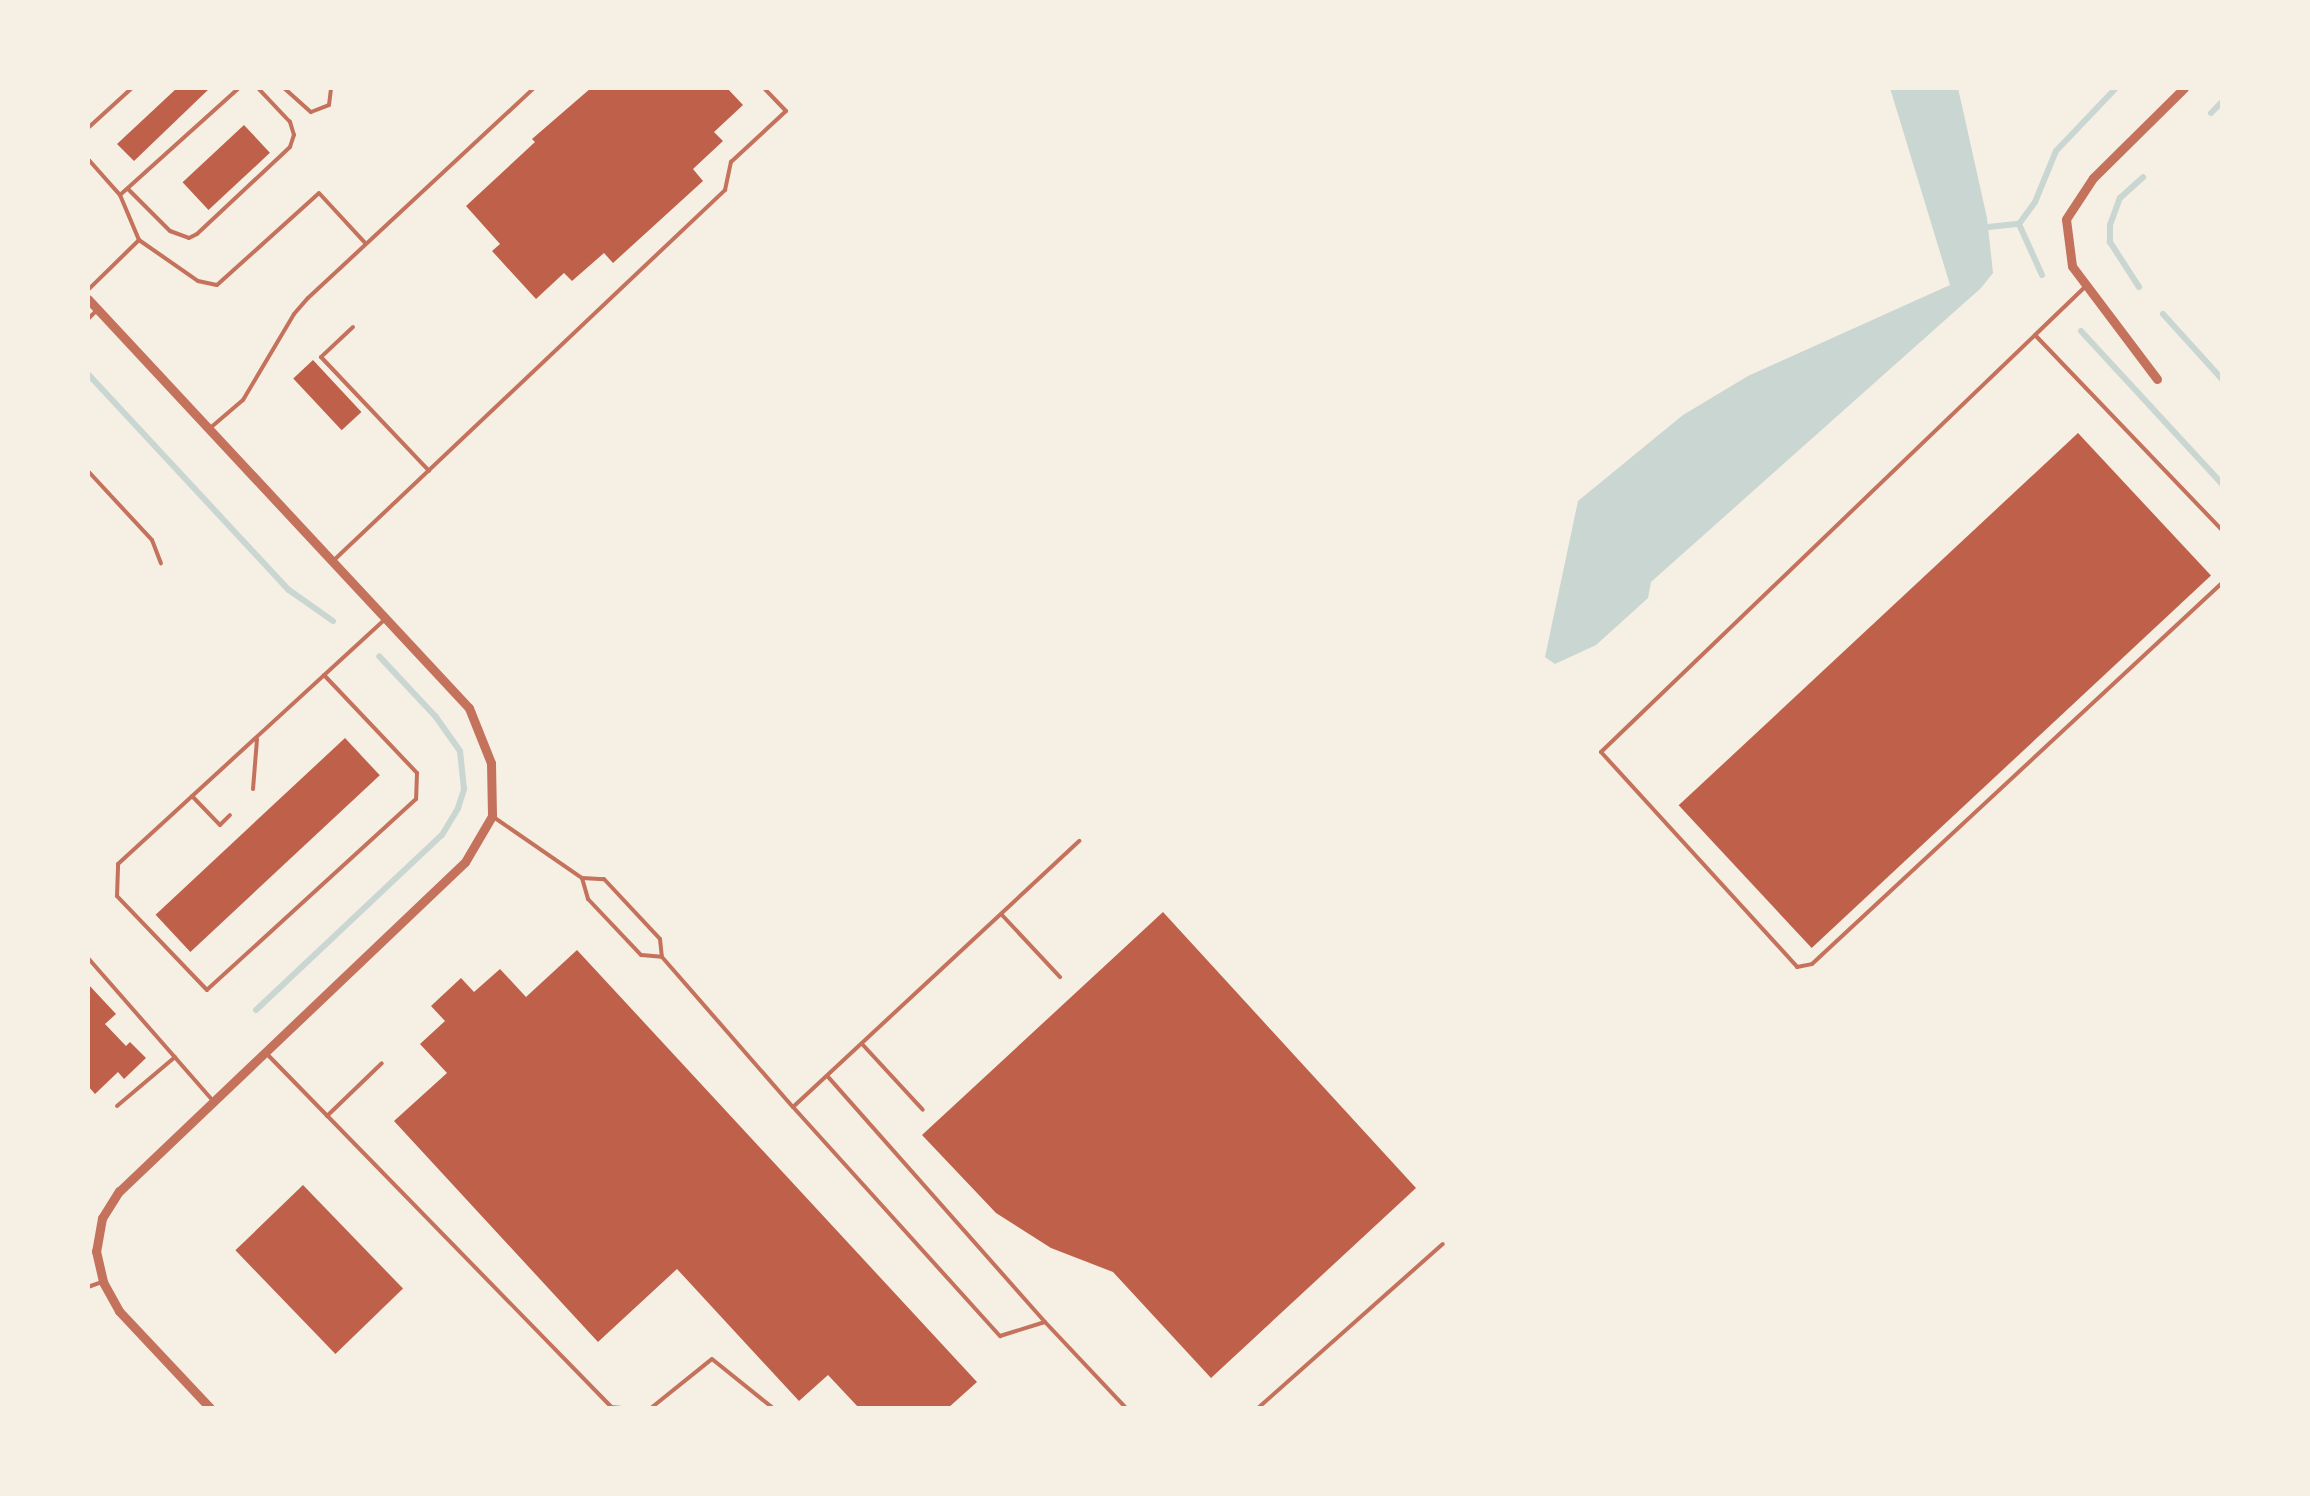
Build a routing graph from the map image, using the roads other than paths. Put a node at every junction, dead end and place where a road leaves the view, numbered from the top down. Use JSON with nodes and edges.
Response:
{"nodes":[{"id":1,"x":132,"y":88,"type":"edge"},
{"id":2,"x":239,"y":88,"type":"edge"},
{"id":3,"x":258,"y":88,"type":"edge"},
{"id":4,"x":284,"y":88,"type":"edge"},
{"id":5,"x":332,"y":88,"type":"edge"},
{"id":6,"x":533,"y":88,"type":"edge"},
{"id":7,"x":764,"y":88,"type":"edge"},
{"id":8,"x":2184,"y":88,"type":"edge"},
{"id":9,"x":88,"y":128,"type":"edge"},
{"id":10,"x":88,"y":147,"type":"edge"},
{"id":11,"x":128,"y":189,"type":"junction"},
{"id":12,"x":120,"y":196,"type":"junction"},
{"id":13,"x":139,"y":240,"type":"junction"},
{"id":14,"x":366,"y":244,"type":"junction"},
{"id":15,"x":2086,"y":285,"type":"junction"},
{"id":16,"x":88,"y":290,"type":"edge"},
{"id":17,"x":88,"y":299,"type":"edge"},
{"id":18,"x":98,"y":310,"type":"junction"},
{"id":19,"x":88,"y":319,"type":"edge"},
{"id":20,"x":354,"y":327,"type":"dead end"},
{"id":21,"x":2035,"y":335,"type":"junction"},
{"id":22,"x":2157,"y":379,"type":"dead end"},
{"id":23,"x":209,"y":430,"type":"junction"},
{"id":24,"x":88,"y":470,"type":"edge"},
{"id":25,"x":429,"y":471,"type":"junction"},
{"id":26,"x":2222,"y":530,"type":"edge"},
{"id":27,"x":333,"y":561,"type":"junction"},
{"id":28,"x":161,"y":563,"type":"dead end"},
{"id":29,"x":2222,"y":583,"type":"edge"},
{"id":30,"x":386,"y":618,"type":"junction"},
{"id":31,"x":324,"y":674,"type":"junction"},
{"id":32,"x":256,"y":736,"type":"junction"},
{"id":33,"x":253,"y":789,"type":"dead end"},
{"id":34,"x":192,"y":796,"type":"junction"},
{"id":35,"x":230,"y":815,"type":"dead end"},
{"id":36,"x":492,"y":816,"type":"junction"},
{"id":37,"x":1079,"y":841,"type":"dead end"},
{"id":38,"x":582,"y":878,"type":"junction"},
{"id":39,"x":1001,"y":914,"type":"junction"},
{"id":40,"x":662,"y":957,"type":"junction"},
{"id":41,"x":88,"y":958,"type":"edge"},
{"id":42,"x":1060,"y":977,"type":"dead end"},
{"id":43,"x":862,"y":1045,"type":"junction"},
{"id":44,"x":264,"y":1052,"type":"junction"},
{"id":45,"x":174,"y":1058,"type":"junction"},
{"id":46,"x":382,"y":1063,"type":"dead end"},
{"id":47,"x":828,"y":1077,"type":"junction"},
{"id":48,"x":213,"y":1101,"type":"junction"},
{"id":49,"x":117,"y":1106,"type":"dead end"},
{"id":50,"x":794,"y":1107,"type":"junction"},
{"id":51,"x":923,"y":1110,"type":"dead end"},
{"id":52,"x":327,"y":1116,"type":"junction"},
{"id":53,"x":1443,"y":1244,"type":"dead end"},
{"id":54,"x":103,"y":1282,"type":"junction"},
{"id":55,"x":88,"y":1287,"type":"edge"},
{"id":56,"x":1046,"y":1322,"type":"junction"},
{"id":57,"x":210,"y":1408,"type":"edge"},
{"id":58,"x":622,"y":1408,"type":"edge"},
{"id":59,"x":651,"y":1408,"type":"edge"},
{"id":60,"x":773,"y":1408,"type":"edge"},
{"id":61,"x":1126,"y":1408,"type":"edge"},
{"id":62,"x":1258,"y":1408,"type":"edge"}],
"edges":[{"from":1,"to":9,"type":"lane"},
{"from":2,"to":11,"type":"lane"},
{"from":3,"to":11,"type":"lane"},
{"from":4,"to":5,"type":"lane"},
{"from":6,"to":14,"type":"lane"},
{"from":7,"to":25,"type":"lane"},
{"from":8,"to":15,"type":"street"},
{"from":10,"to":12,"type":"lane"},
{"from":11,"to":12,"type":"lane"},
{"from":12,"to":13,"type":"lane"},
{"from":13,"to":14,"type":"lane"},
{"from":13,"to":16,"type":"lane"},
{"from":14,"to":23,"type":"lane"},
{"from":15,"to":21,"type":"lane"},
{"from":15,"to":22,"type":"street"},
{"from":17,"to":18,"type":"street"},
{"from":18,"to":19,"type":"lane"},
{"from":18,"to":23,"type":"street"},
{"from":20,"to":25,"type":"lane"},
{"from":21,"to":26,"type":"lane"},
{"from":21,"to":29,"type":"lane"},
{"from":23,"to":27,"type":"street"},
{"from":24,"to":28,"type":"lane"},
{"from":25,"to":27,"type":"lane"},
{"from":27,"to":30,"type":"street"},
{"from":30,"to":31,"type":"lane"},
{"from":30,"to":36,"type":"street"},
{"from":31,"to":32,"type":"lane"},
{"from":31,"to":34,"type":"lane"},
{"from":32,"to":33,"type":"lane"},
{"from":32,"to":34,"type":"lane"},
{"from":34,"to":35,"type":"lane"},
{"from":36,"to":38,"type":"lane"},
{"from":36,"to":44,"type":"street"},
{"from":37,"to":39,"type":"lane"},
{"from":38,"to":40,"type":"lane"},
{"from":38,"to":40,"type":"lane"},
{"from":39,"to":42,"type":"lane"},
{"from":39,"to":43,"type":"lane"},
{"from":40,"to":50,"type":"lane"},
{"from":41,"to":45,"type":"lane"},
{"from":43,"to":47,"type":"lane"},
{"from":43,"to":51,"type":"lane"},
{"from":44,"to":48,"type":"street"},
{"from":44,"to":52,"type":"lane"},
{"from":45,"to":48,"type":"lane"},
{"from":45,"to":49,"type":"lane"},
{"from":46,"to":52,"type":"lane"},
{"from":47,"to":50,"type":"lane"},
{"from":47,"to":56,"type":"lane"},
{"from":48,"to":54,"type":"street"},
{"from":50,"to":56,"type":"lane"},
{"from":52,"to":58,"type":"lane"},
{"from":53,"to":62,"type":"lane"},
{"from":54,"to":55,"type":"lane"},
{"from":54,"to":57,"type":"street"},
{"from":56,"to":61,"type":"lane"},
{"from":59,"to":60,"type":"lane"}]}
